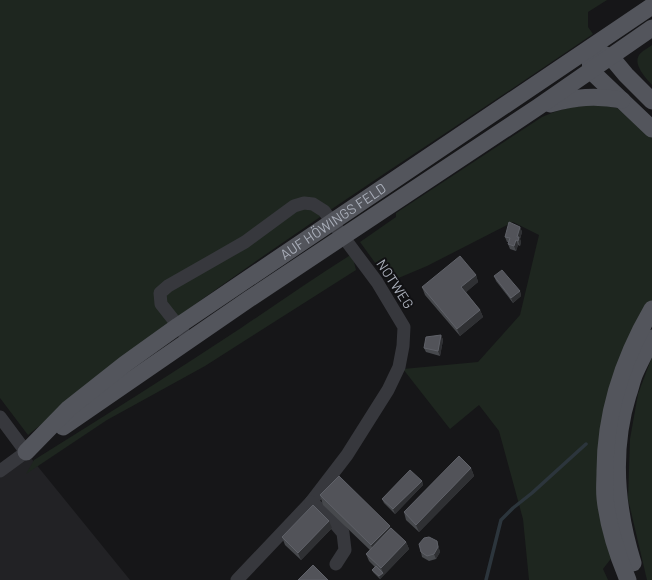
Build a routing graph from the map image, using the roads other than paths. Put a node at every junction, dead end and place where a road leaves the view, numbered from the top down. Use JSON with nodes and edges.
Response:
{"nodes":[{"id":1,"x":652,"y":6,"type":"edge"},
{"id":2,"x":652,"y":28,"type":"edge"},
{"id":3,"x":589,"y":50,"type":"junction"},
{"id":4,"x":611,"y":57,"type":"junction"},
{"id":5,"x":591,"y":71,"type":"junction"},
{"id":6,"x":622,"y":100,"type":"junction"},
{"id":7,"x":652,"y":101,"type":"edge"},
{"id":8,"x":538,"y":107,"type":"junction"},
{"id":9,"x":652,"y":129,"type":"edge"},
{"id":10,"x":652,"y":309,"type":"edge"},
{"id":11,"x":178,"y":326,"type":"junction"},
{"id":12,"x":652,"y":338,"type":"edge"},
{"id":13,"x":189,"y":341,"type":"junction"},
{"id":14,"x":0,"y":417,"type":"edge"},
{"id":15,"x":26,"y":452,"type":"junction"},
{"id":16,"x":0,"y":470,"type":"edge"},
{"id":17,"x":311,"y":502,"type":"junction"},
{"id":18,"x":336,"y":564,"type":"dead end"},
{"id":19,"x":237,"y":580,"type":"edge"},
{"id":20,"x":628,"y":580,"type":"edge"},
{"id":21,"x":638,"y":580,"type":"edge"}],
"edges":[{"from":1,"to":3,"type":"main road","name":"AUF HÖWINGS FELD"},
{"from":2,"to":4,"type":"main road","name":"AUF HÖWINGS FELD"},
{"from":3,"to":4,"type":"main road"},
{"from":3,"to":5,"type":"main road"},
{"from":3,"to":11,"type":"main road","name":"AUF HÖWINGS FELD"},
{"from":4,"to":5,"type":"main road","name":"AUF HÖWINGS FELD"},
{"from":4,"to":7,"type":"main road"},
{"from":5,"to":6,"type":"main road"},
{"from":5,"to":8,"type":"main road","name":"AUF HÖWINGS FELD"},
{"from":6,"to":8,"type":"main road"},
{"from":6,"to":9,"type":"main road"},
{"from":8,"to":13,"type":"main road","name":"AUF HÖWINGS FELD"},
{"from":10,"to":20,"type":"main road"},
{"from":11,"to":13,"type":"street","name":"NOTWEG"},
{"from":11,"to":15,"type":"main road","name":"AUF HÖWINGS FELD"},
{"from":11,"to":17,"type":"street","name":"NOTWEG"},
{"from":12,"to":21,"type":"main road"},
{"from":13,"to":15,"type":"main road","name":"AUF HÖWINGS FELD"},
{"from":14,"to":15,"type":"street"},
{"from":15,"to":16,"type":"street","name":"AUF HÖWINGS FELD"},
{"from":17,"to":18,"type":"street"},
{"from":17,"to":19,"type":"street","name":"NOTWEG"}]}
